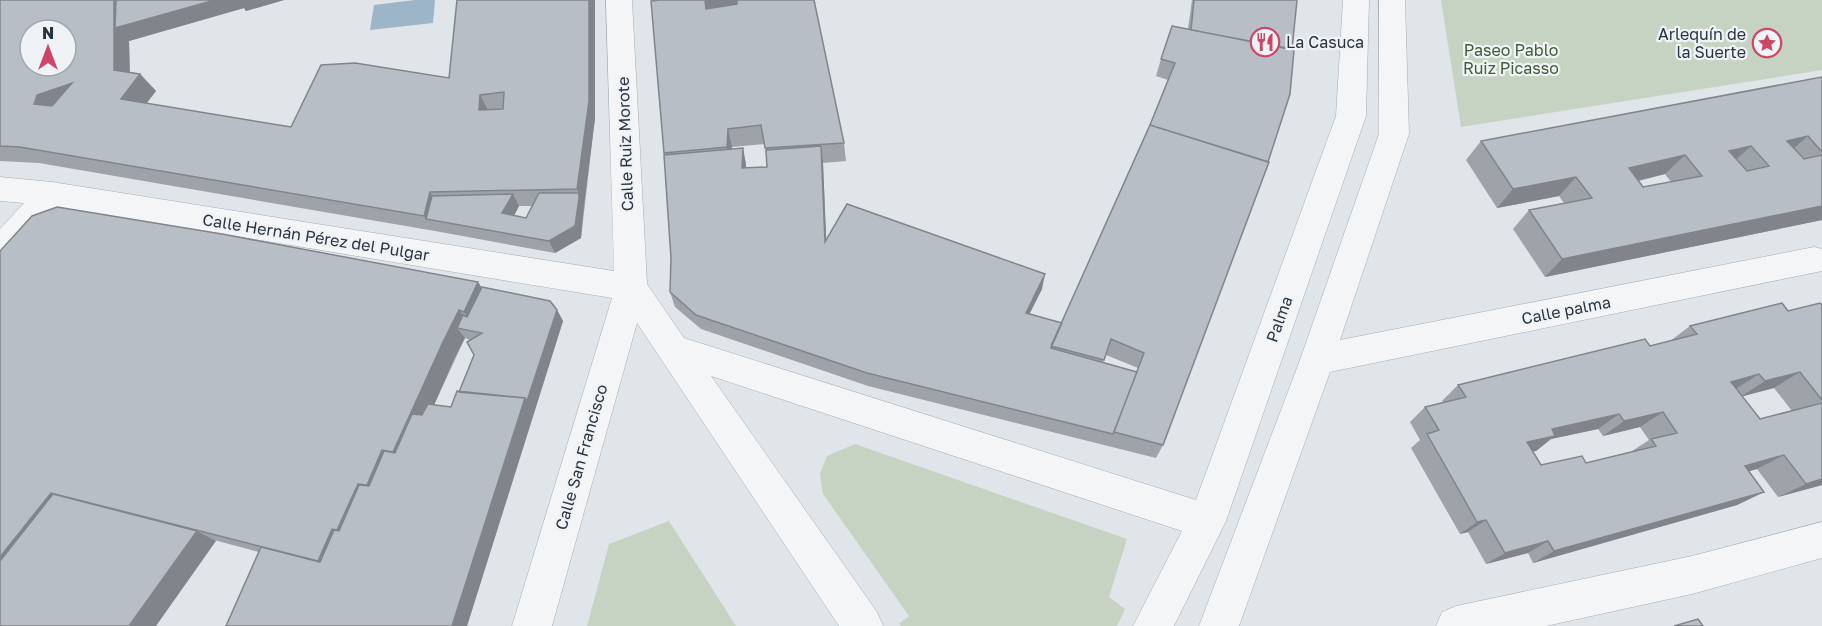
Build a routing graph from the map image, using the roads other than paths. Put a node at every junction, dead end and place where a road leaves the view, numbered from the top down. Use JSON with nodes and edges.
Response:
{"nodes":[{"id":1,"x":619,"y":0,"type":"edge"},
{"id":2,"x":1356,"y":0,"type":"edge"},
{"id":3,"x":1392,"y":0,"type":"edge"},
{"id":4,"x":0,"y":189,"type":"edge"},
{"id":5,"x":52,"y":194,"type":"junction"},
{"id":6,"x":0,"y":250,"type":"edge"},
{"id":7,"x":1819,"y":262,"type":"edge"},
{"id":8,"x":631,"y":287,"type":"junction"},
{"id":9,"x":673,"y":349,"type":"junction"},
{"id":10,"x":1317,"y":360,"type":"junction"},
{"id":11,"x":1207,"y":521,"type":"junction"},
{"id":12,"x":1822,"y":540,"type":"edge"},
{"id":13,"x":531,"y":626,"type":"edge"},
{"id":14,"x":863,"y":626,"type":"edge"},
{"id":15,"x":1154,"y":626,"type":"edge"},
{"id":16,"x":1219,"y":626,"type":"edge"},
{"id":17,"x":1456,"y":626,"type":"edge"}],
"edges":[{"from":1,"to":8,"type":"street","name":"Calle Ruiz Morote"},
{"from":2,"to":11,"type":"street","name":"Palma"},
{"from":3,"to":10,"type":"street"},
{"from":4,"to":5,"type":"street","name":"Calle Hernán Pérez del Pulgar"},
{"from":5,"to":6,"type":"street"},
{"from":5,"to":8,"type":"street","name":"Calle Hernán Pérez del Pulgar"},
{"from":7,"to":10,"type":"street","name":"Calle palma"},
{"from":8,"to":9,"type":"street"},
{"from":8,"to":13,"type":"street","name":"Calle San Francisco"},
{"from":9,"to":11,"type":"street"},
{"from":9,"to":14,"type":"street"},
{"from":10,"to":16,"type":"street"},
{"from":11,"to":15,"type":"street","name":"Palma"},
{"from":12,"to":17,"type":"street"}]}
